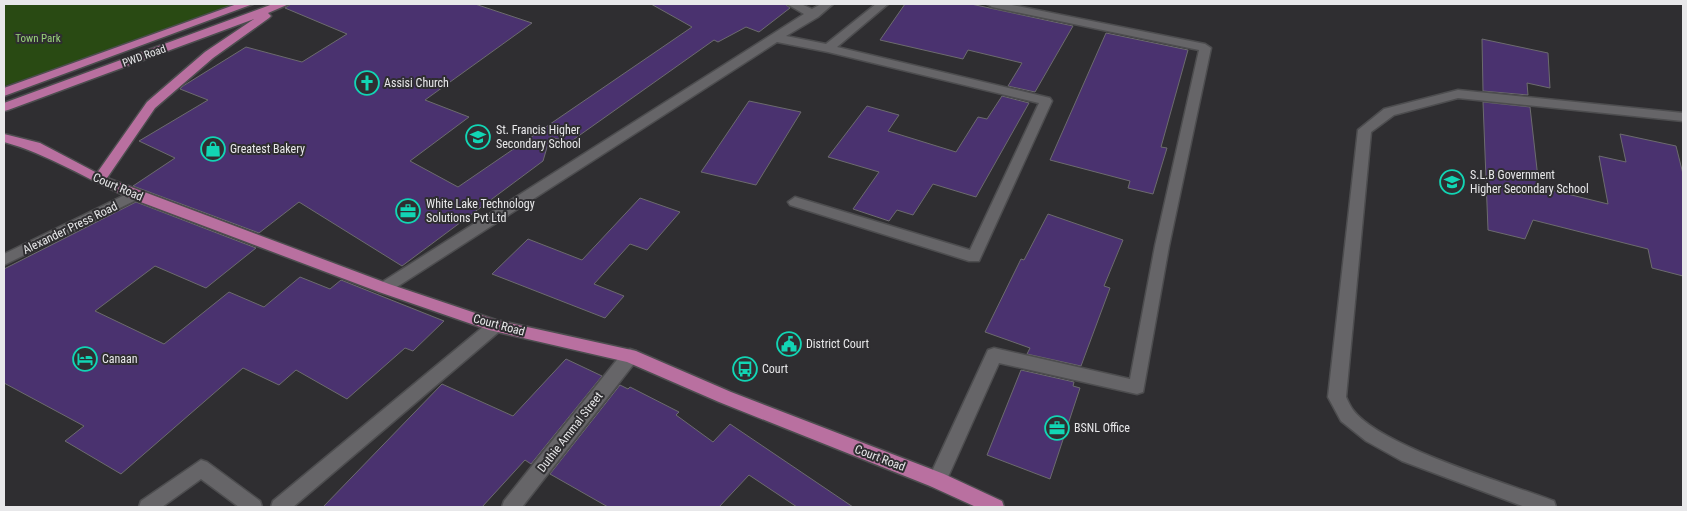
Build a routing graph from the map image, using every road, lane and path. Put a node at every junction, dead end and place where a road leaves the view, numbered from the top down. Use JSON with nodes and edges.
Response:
{"nodes":[{"id":1,"x":247,"y":4,"type":"edge"},
{"id":2,"x":283,"y":4,"type":"edge"},
{"id":3,"x":793,"y":4,"type":"edge"},
{"id":4,"x":828,"y":4,"type":"edge"},
{"id":5,"x":883,"y":4,"type":"edge"},
{"id":6,"x":992,"y":4,"type":"edge"},
{"id":7,"x":1063,"y":4,"type":"edge"},
{"id":8,"x":814,"y":15,"type":"junction"},
{"id":9,"x":1055,"y":17,"type":"junction"},
{"id":10,"x":777,"y":38,"type":"junction"},
{"id":11,"x":828,"y":48,"type":"junction"},
{"id":12,"x":4,"y":92,"type":"edge"},
{"id":13,"x":4,"y":107,"type":"edge"},
{"id":14,"x":1683,"y":117,"type":"edge"},
{"id":15,"x":4,"y":138,"type":"edge"},
{"id":16,"x":99,"y":180,"type":"junction"},
{"id":17,"x":135,"y":195,"type":"junction"},
{"id":18,"x":795,"y":202,"type":"dead end"},
{"id":19,"x":4,"y":260,"type":"edge"},
{"id":20,"x":384,"y":288,"type":"junction"},
{"id":21,"x":495,"y":326,"type":"junction"},
{"id":22,"x":630,"y":356,"type":"junction"},
{"id":23,"x":937,"y":480,"type":"junction"},
{"id":24,"x":148,"y":507,"type":"edge"},
{"id":25,"x":253,"y":507,"type":"edge"},
{"id":26,"x":280,"y":507,"type":"edge"},
{"id":27,"x":510,"y":507,"type":"edge"},
{"id":28,"x":994,"y":507,"type":"edge"},
{"id":29,"x":1547,"y":507,"type":"edge"}],
"edges":[{"from":1,"to":12,"type":"main road","name":"PWD Road"},
{"from":2,"to":13,"type":"main road","name":"PWD Road"},
{"from":2,"to":16,"type":"main road"},
{"from":3,"to":8,"type":"street"},
{"from":4,"to":8,"type":"street"},
{"from":5,"to":11,"type":"street"},
{"from":6,"to":9,"type":"street"},
{"from":7,"to":9,"type":"street"},
{"from":8,"to":10,"type":"street"},
{"from":9,"to":23,"type":"street"},
{"from":10,"to":11,"type":"street"},
{"from":10,"to":20,"type":"street"},
{"from":11,"to":18,"type":"street"},
{"from":14,"to":29,"type":"street"},
{"from":15,"to":16,"type":"main road","name":"Court Road"},
{"from":16,"to":17,"type":"main road","name":"Court Road"},
{"from":17,"to":19,"type":"street","name":"Alexander Press Road"},
{"from":17,"to":20,"type":"main road","name":"Court Road"},
{"from":20,"to":21,"type":"main road","name":"Court Road"},
{"from":21,"to":22,"type":"main road","name":"Court Road"},
{"from":21,"to":26,"type":"street"},
{"from":22,"to":23,"type":"main road","name":"Court Road"},
{"from":22,"to":27,"type":"street","name":"Duthie Ammal Street"},
{"from":23,"to":28,"type":"main road","name":"Court Road"},
{"from":24,"to":25,"type":"street"}]}
